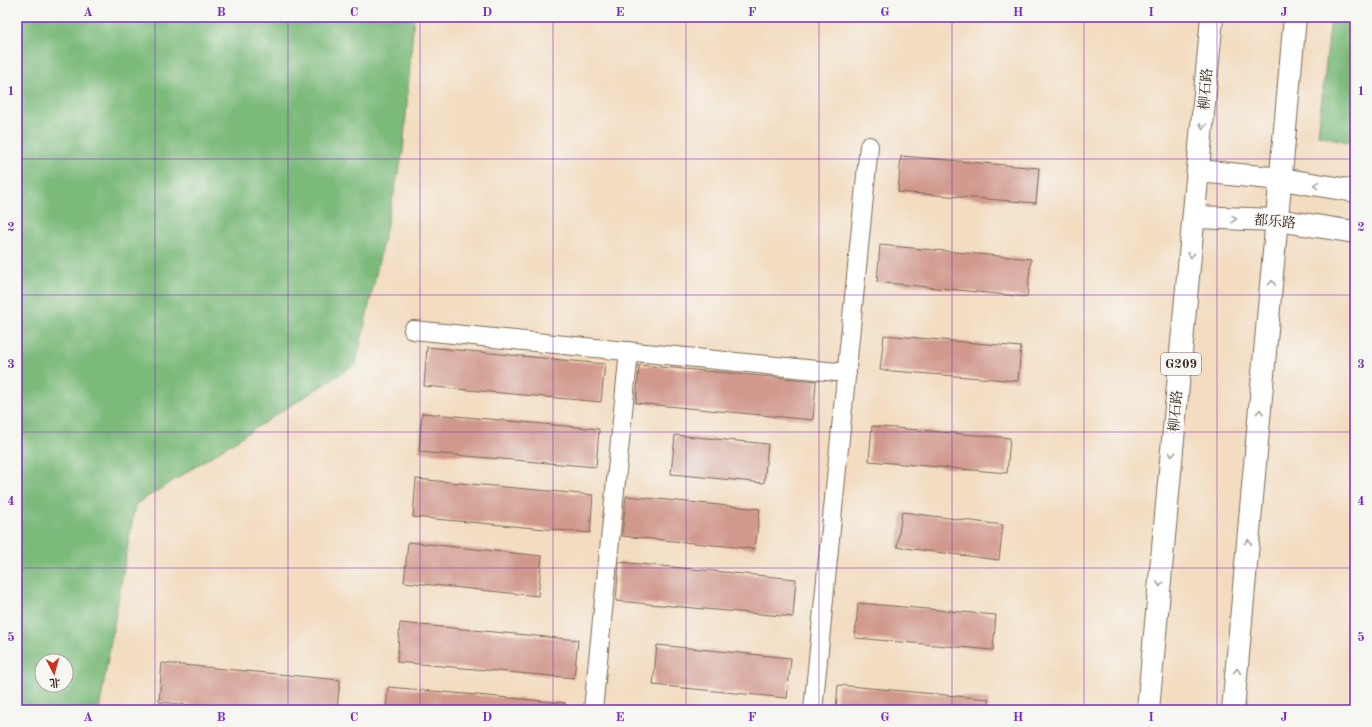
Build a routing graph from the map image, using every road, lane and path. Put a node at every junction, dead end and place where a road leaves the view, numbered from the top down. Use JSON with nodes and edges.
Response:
{"nodes":[{"id":1,"x":1212,"y":17,"type":"edge"},
{"id":2,"x":1294,"y":17,"type":"edge"},
{"id":3,"x":869,"y":146,"type":"dead end"},
{"id":4,"x":1199,"y":171,"type":"junction"},
{"id":5,"x":1281,"y":179,"type":"junction"},
{"id":6,"x":1355,"y":191,"type":"edge"},
{"id":7,"x":1195,"y":217,"type":"junction"},
{"id":8,"x":1277,"y":220,"type":"junction"},
{"id":9,"x":1355,"y":232,"type":"edge"},
{"id":10,"x":413,"y":330,"type":"dead end"},
{"id":11,"x":629,"y":351,"type":"junction"},
{"id":12,"x":847,"y":373,"type":"junction"},
{"id":13,"x":593,"y":710,"type":"edge"},
{"id":14,"x":813,"y":710,"type":"edge"},
{"id":15,"x":1148,"y":710,"type":"edge"},
{"id":16,"x":1234,"y":710,"type":"edge"}],
"edges":[{"from":1,"to":4,"type":"main road","name":"柳石路","number":"G209","one_way":true},
{"from":2,"to":5,"type":"main road"},
{"from":3,"to":12,"type":"street"},
{"from":4,"to":5,"type":"main road"},
{"from":4,"to":7,"type":"main road","name":"柳石路","number":"G209"},
{"from":6,"to":5,"type":"main road","one_way":true},
{"from":5,"to":8,"type":"main road"},
{"from":7,"to":8,"type":"main road","name":"都乐路","one_way":true},
{"from":7,"to":15,"type":"main road","name":"柳石路","number":"G209","one_way":true},
{"from":8,"to":9,"type":"main road","name":"都乐路"},
{"from":16,"to":8,"type":"main road","one_way":true},
{"from":10,"to":11,"type":"street"},
{"from":11,"to":12,"type":"street"},
{"from":11,"to":13,"type":"street"},
{"from":12,"to":14,"type":"street"}]}
